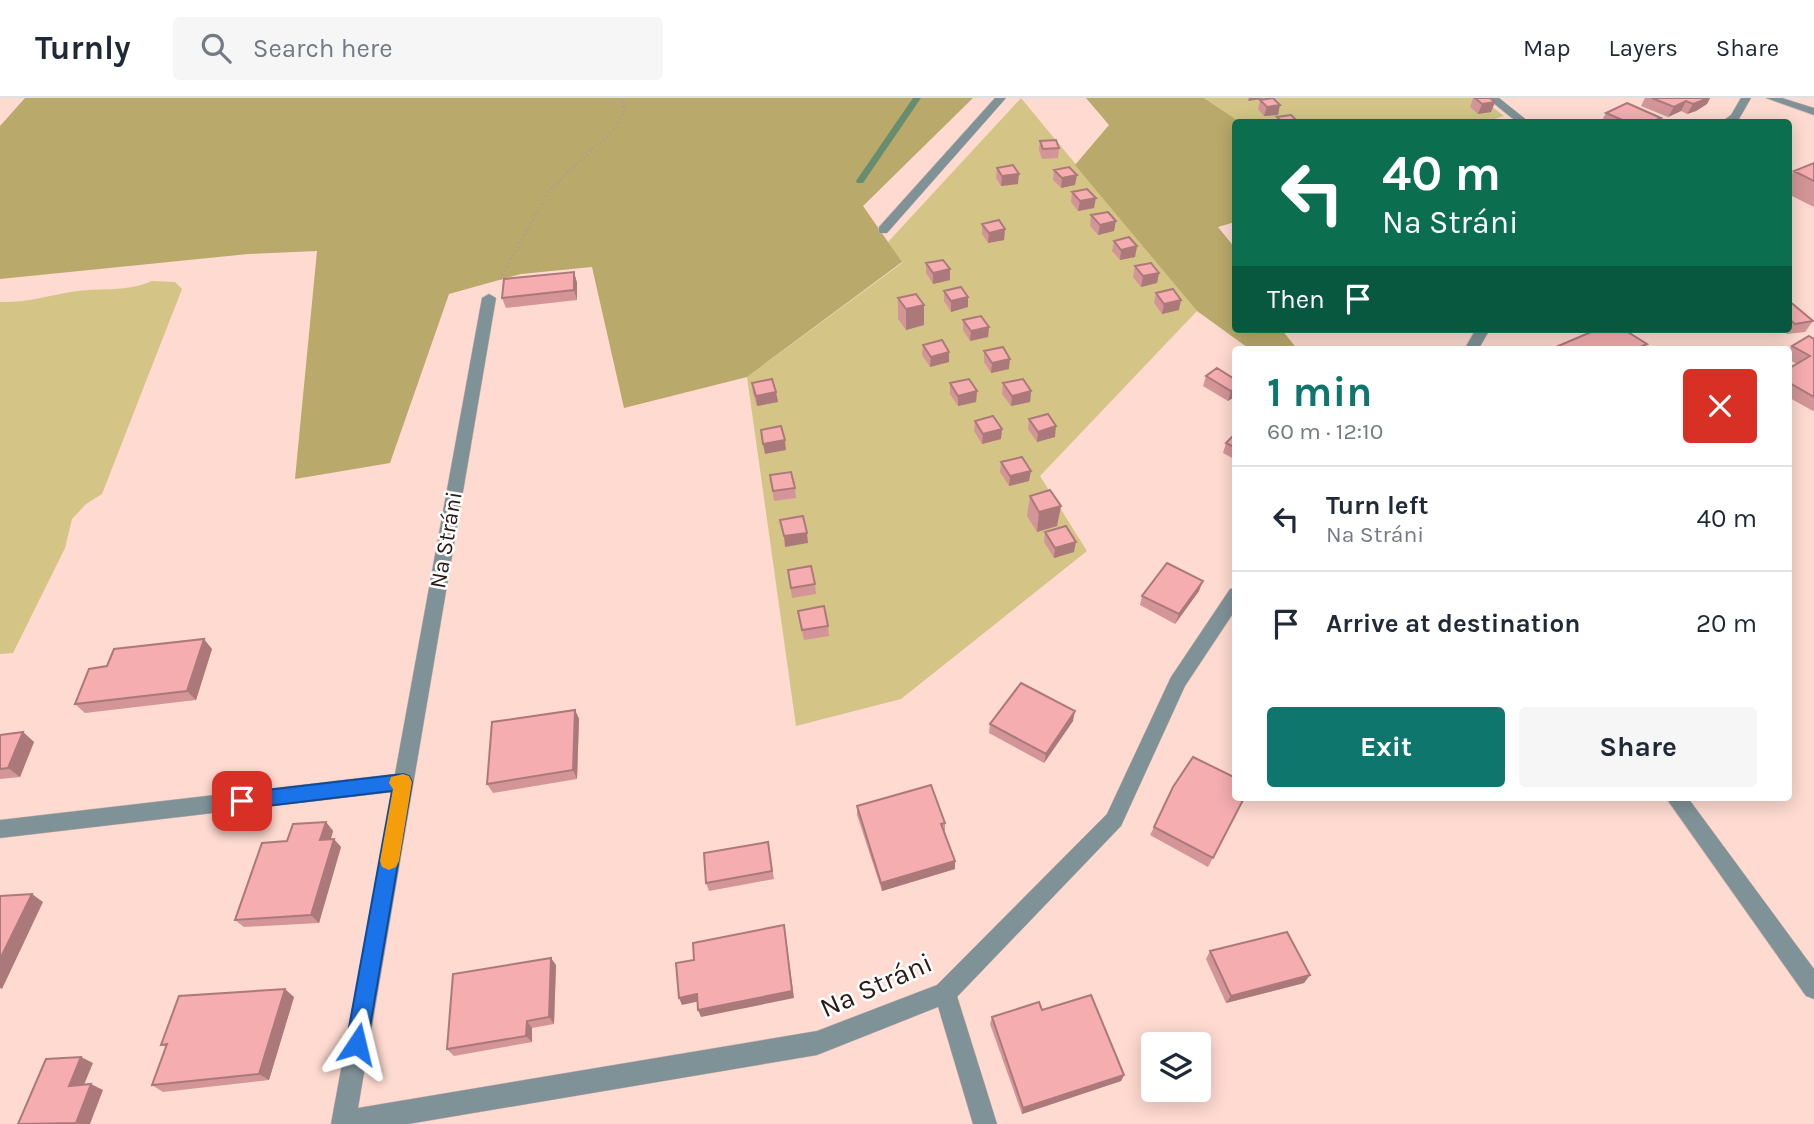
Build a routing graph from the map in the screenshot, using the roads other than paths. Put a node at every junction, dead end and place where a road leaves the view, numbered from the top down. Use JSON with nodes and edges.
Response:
{"nodes":[{"id":1,"x":1001,"y":98,"type":"edge"},
{"id":2,"x":1492,"y":98,"type":"edge"},
{"id":3,"x":1746,"y":98,"type":"edge"},
{"id":4,"x":1771,"y":98,"type":"edge"},
{"id":5,"x":1814,"y":112,"type":"edge"},
{"id":6,"x":1519,"y":119,"type":"edge"},
{"id":7,"x":1731,"y":119,"type":"edge"},
{"id":8,"x":883,"y":230,"type":"dead end"},
{"id":9,"x":489,"y":298,"type":"road end"},
{"id":10,"x":1232,"y":600,"type":"edge"},
{"id":11,"x":403,"y":782,"type":"junction"},
{"id":12,"x":1678,"y":801,"type":"edge"},
{"id":13,"x":0,"y":830,"type":"edge"},
{"id":14,"x":1814,"y":988,"type":"edge"},
{"id":15,"x":945,"y":993,"type":"junction"},
{"id":16,"x":343,"y":1123,"type":"edge"},
{"id":17,"x":985,"y":1124,"type":"edge"}],
"edges":[{"from":1,"to":8,"type":"street"},
{"from":2,"to":6,"type":"street"},
{"from":3,"to":7,"type":"street"},
{"from":4,"to":5,"type":"street"},
{"from":9,"to":11,"type":"street","name":"Na Stráni"},
{"from":10,"to":15,"type":"street","name":"Na Stráni"},
{"from":11,"to":13,"type":"street"},
{"from":11,"to":16,"type":"street","name":"Na Stráni"},
{"from":12,"to":14,"type":"street"},
{"from":15,"to":16,"type":"street","name":"Na Stráni"},
{"from":15,"to":17,"type":"street"}]}
